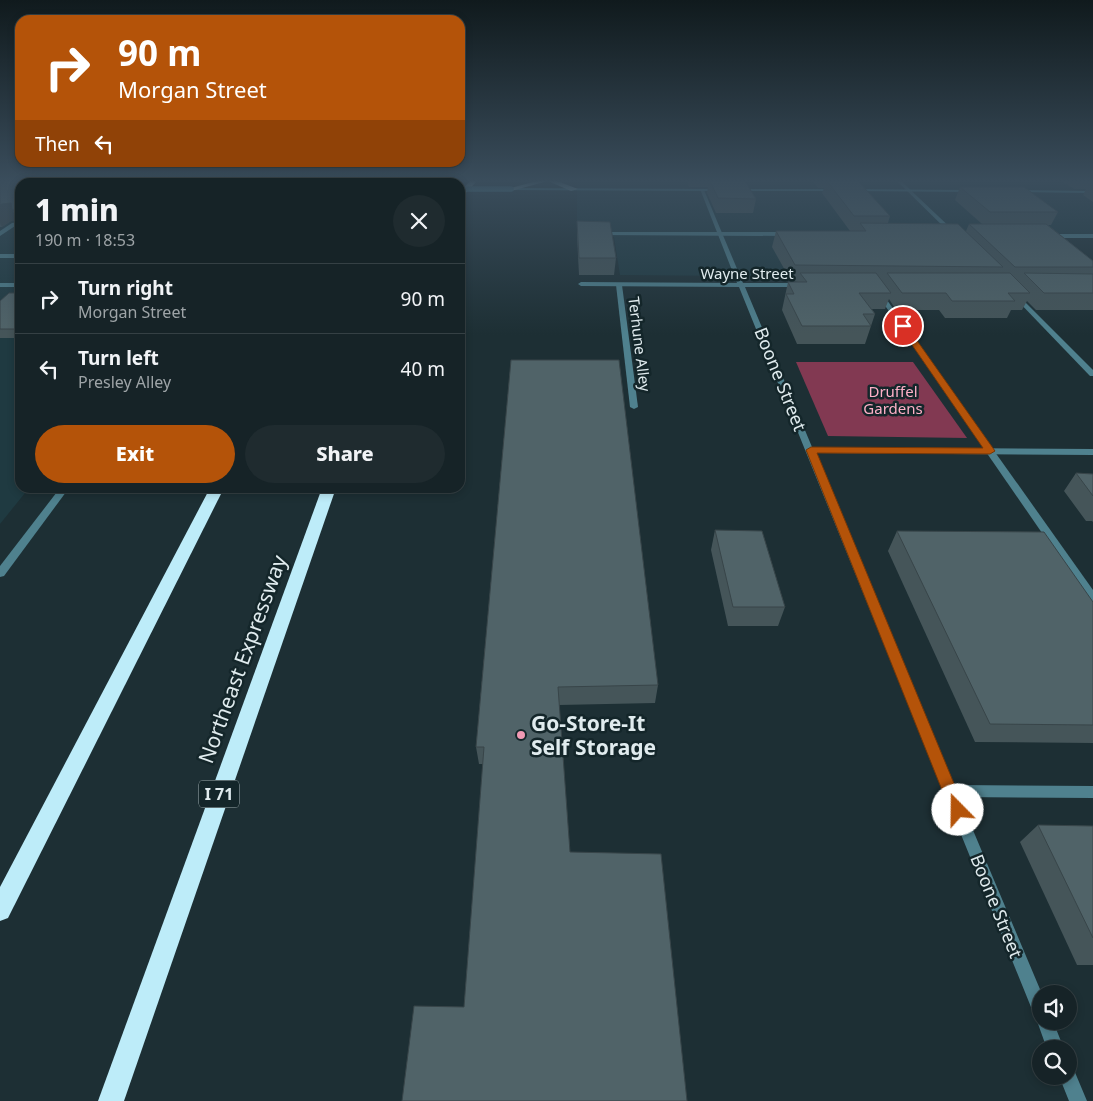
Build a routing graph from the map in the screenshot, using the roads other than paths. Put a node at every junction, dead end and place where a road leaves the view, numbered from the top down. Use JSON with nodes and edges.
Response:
{"nodes":[{"id":1,"x":951,"y":232,"type":"edge"},
{"id":2,"x":589,"y":234,"type":"edge"},
{"id":3,"x":721,"y":234,"type":"junction"},
{"id":4,"x":798,"y":234,"type":"edge"},
{"id":5,"x":946,"y":236,"type":"edge"},
{"id":6,"x":955,"y":236,"type":"junction"},
{"id":7,"x":963,"y":236,"type":"edge"},
{"id":8,"x":1046,"y":236,"type":"edge"},
{"id":9,"x":1093,"y":236,"type":"edge"},
{"id":10,"x":0,"y":256,"type":"edge"},
{"id":11,"x":15,"y":256,"type":"edge"},
{"id":12,"x":580,"y":284,"type":"dead end"},
{"id":13,"x":0,"y":285,"type":"edge"},
{"id":14,"x":15,"y":285,"type":"edge"},
{"id":15,"x":619,"y":285,"type":"junction"},
{"id":16,"x":742,"y":285,"type":"junction"},
{"id":17,"x":809,"y":286,"type":"edge"},
{"id":18,"x":874,"y":286,"type":"edge"},
{"id":19,"x":1010,"y":290,"type":"edge"},
{"id":20,"x":1093,"y":374,"type":"edge"},
{"id":21,"x":634,"y":407,"type":"dead end"},
{"id":22,"x":811,"y":450,"type":"junction"},
{"id":23,"x":990,"y":451,"type":"junction"},
{"id":24,"x":1093,"y":452,"type":"edge"},
{"id":25,"x":60,"y":493,"type":"edge"},
{"id":26,"x":214,"y":493,"type":"edge"},
{"id":27,"x":327,"y":493,"type":"edge"},
{"id":28,"x":0,"y":573,"type":"edge"},
{"id":29,"x":1093,"y":598,"type":"edge"},
{"id":30,"x":950,"y":792,"type":"junction"},
{"id":31,"x":1093,"y":792,"type":"edge"},
{"id":32,"x":0,"y":910,"type":"edge"},
{"id":33,"x":1032,"y":990,"type":"edge"},
{"id":34,"x":1072,"y":1085,"type":"edge"},
{"id":35,"x":111,"y":1101,"type":"edge"},
{"id":36,"x":1078,"y":1101,"type":"edge"}],
"edges":[{"from":1,"to":6,"type":"street"},
{"from":2,"to":3,"type":"street"},
{"from":3,"to":4,"type":"street"},
{"from":3,"to":16,"type":"street","name":"Boone Street"},
{"from":5,"to":6,"type":"street"},
{"from":6,"to":7,"type":"street"},
{"from":8,"to":9,"type":"street"},
{"from":10,"to":11,"type":"street"},
{"from":12,"to":15,"type":"street","name":"Wayne Street"},
{"from":13,"to":14,"type":"street"},
{"from":15,"to":16,"type":"street","name":"Wayne Street"},
{"from":15,"to":21,"type":"street","name":"Terhune Alley"},
{"from":16,"to":17,"type":"street","name":"Wayne Street"},
{"from":16,"to":22,"type":"street","name":"Boone Street"},
{"from":18,"to":23,"type":"street"},
{"from":19,"to":20,"type":"street"},
{"from":22,"to":23,"type":"street"},
{"from":22,"to":30,"type":"street","name":"Boone Street"},
{"from":23,"to":24,"type":"street"},
{"from":23,"to":29,"type":"street"},
{"from":25,"to":28,"type":"street"},
{"from":26,"to":32,"type":"highway"},
{"from":27,"to":35,"type":"highway","name":"Northeast Expressway","number":"I 71"},
{"from":30,"to":31,"type":"street"},
{"from":30,"to":33,"type":"street","name":"Boone Street"},
{"from":34,"to":36,"type":"street"}]}
